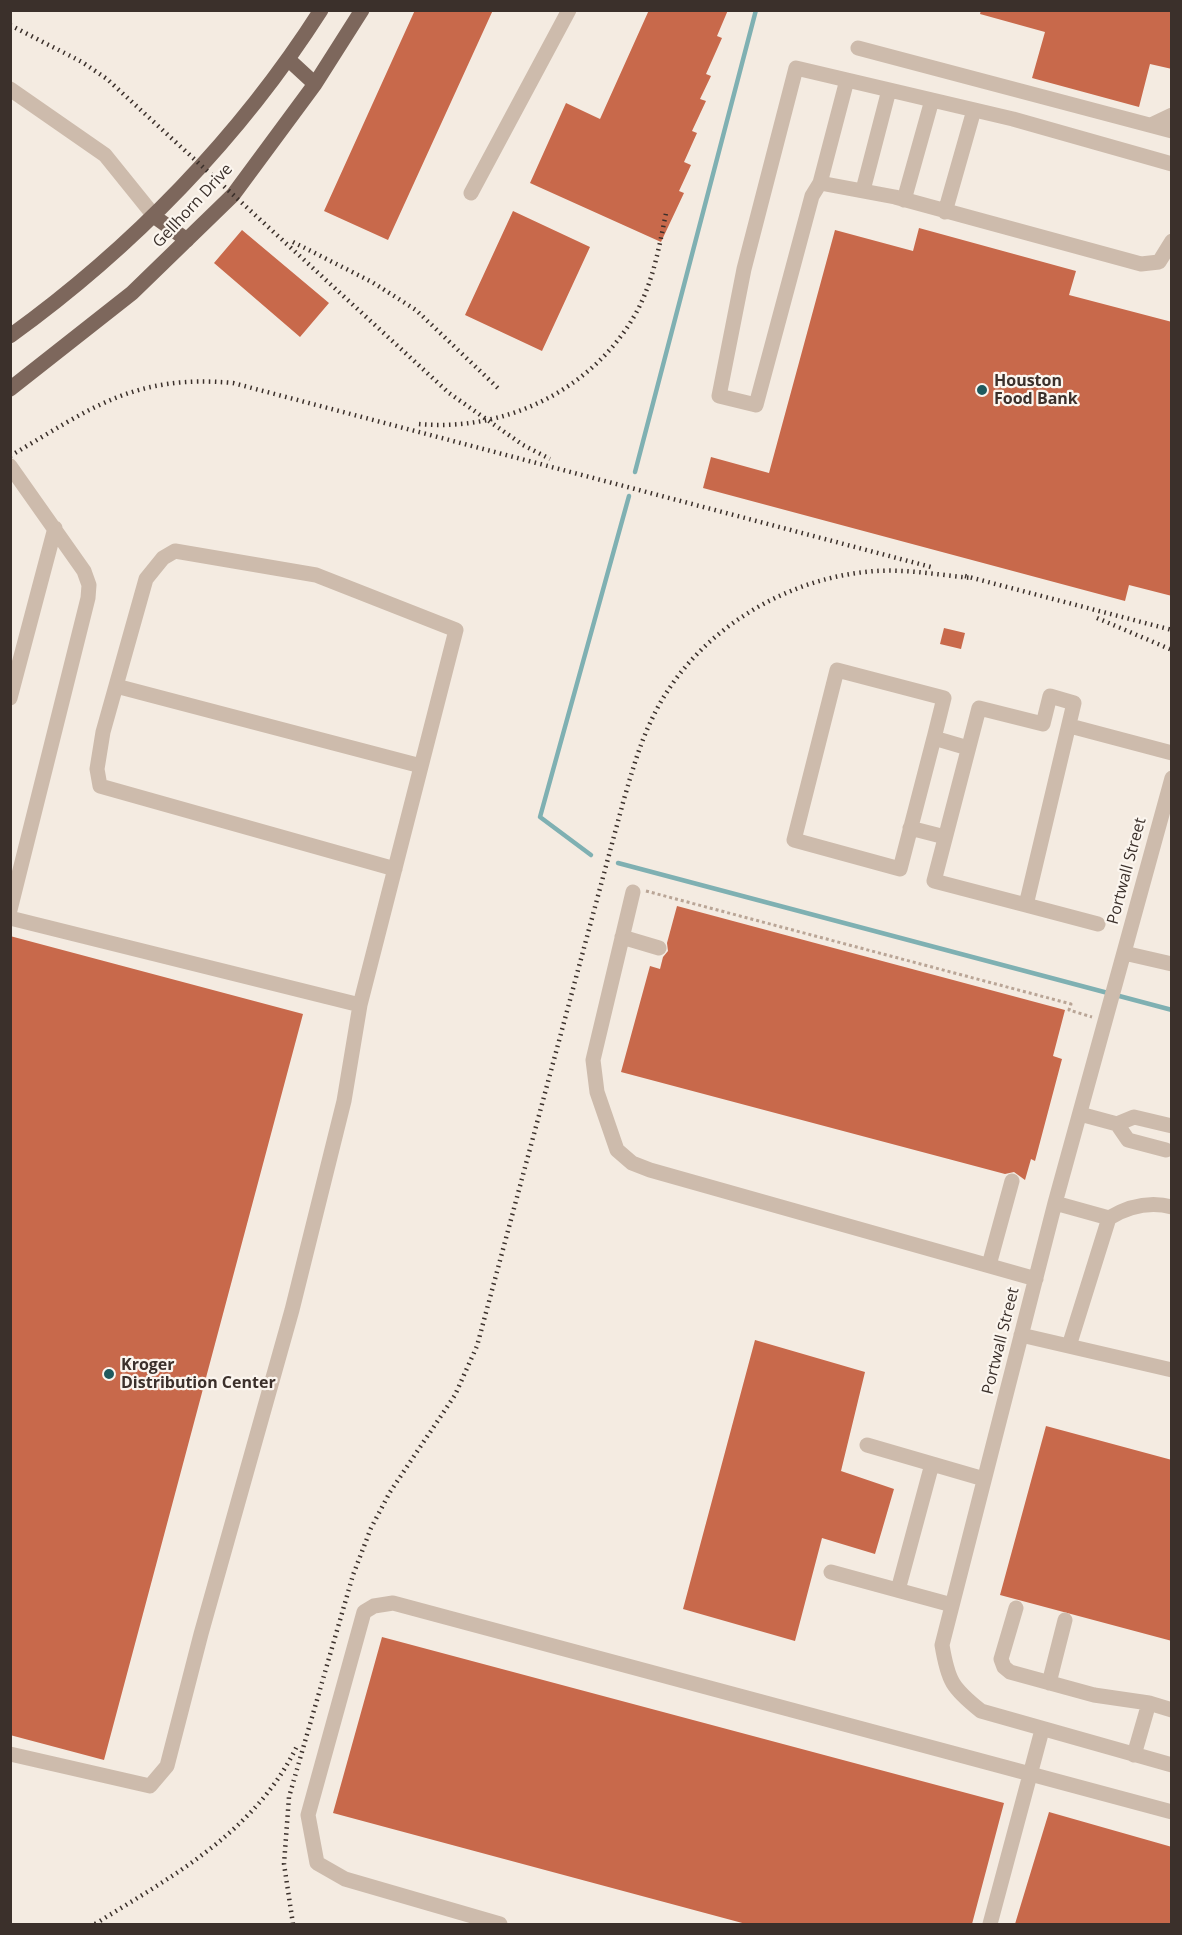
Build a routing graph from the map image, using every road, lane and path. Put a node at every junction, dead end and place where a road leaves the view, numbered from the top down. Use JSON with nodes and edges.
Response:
{"nodes":[{"id":1,"x":321,"y":10,"type":"edge"},
{"id":2,"x":362,"y":10,"type":"edge"},
{"id":3,"x":569,"y":10,"type":"edge"},
{"id":4,"x":858,"y":48,"type":"dead end"},
{"id":5,"x":289,"y":60,"type":"junction"},
{"id":6,"x":847,"y":80,"type":"junction"},
{"id":7,"x":315,"y":84,"type":"junction"},
{"id":8,"x":10,"y":89,"type":"edge"},
{"id":9,"x":890,"y":90,"type":"junction"},
{"id":10,"x":932,"y":100,"type":"junction"},
{"id":11,"x":974,"y":110,"type":"junction"},
{"id":12,"x":1172,"y":115,"type":"edge"},
{"id":13,"x":1150,"y":125,"type":"junction"},
{"id":14,"x":1172,"y":130,"type":"edge"},
{"id":15,"x":1172,"y":164,"type":"edge"},
{"id":16,"x":820,"y":183,"type":"junction"},
{"id":17,"x":863,"y":190,"type":"junction"},
{"id":18,"x":471,"y":192,"type":"dead end"},
{"id":19,"x":904,"y":200,"type":"junction"},
{"id":20,"x":945,"y":212,"type":"junction"},
{"id":21,"x":155,"y":217,"type":"junction"},
{"id":22,"x":187,"y":240,"type":"junction"},
{"id":23,"x":1172,"y":241,"type":"edge"},
{"id":24,"x":1166,"y":261,"type":"edge"},
{"id":25,"x":10,"y":336,"type":"edge"},
{"id":26,"x":10,"y":389,"type":"edge"},
{"id":27,"x":10,"y":466,"type":"edge"},
{"id":28,"x":55,"y":528,"type":"junction"},
{"id":29,"x":15,"y":662,"type":"edge"},
{"id":30,"x":116,"y":686,"type":"junction"},
{"id":31,"x":10,"y":698,"type":"edge"},
{"id":32,"x":1070,"y":726,"type":"junction"},
{"id":33,"x":934,"y":738,"type":"junction"},
{"id":34,"x":968,"y":748,"type":"junction"},
{"id":35,"x":1172,"y":753,"type":"edge"},
{"id":36,"x":421,"y":766,"type":"junction"},
{"id":37,"x":1172,"y":778,"type":"edge"},
{"id":38,"x":910,"y":828,"type":"junction"},
{"id":39,"x":945,"y":837,"type":"junction"},
{"id":40,"x":395,"y":869,"type":"junction"},
{"id":41,"x":633,"y":892,"type":"joint"},
{"id":42,"x":1026,"y":905,"type":"junction"},
{"id":43,"x":10,"y":910,"type":"edge"},
{"id":44,"x":10,"y":918,"type":"edge"},
{"id":45,"x":1098,"y":924,"type":"dead end"},
{"id":46,"x":622,"y":937,"type":"junction"},
{"id":47,"x":659,"y":948,"type":"dead end"},
{"id":48,"x":1124,"y":953,"type":"junction"},
{"id":49,"x":1172,"y":964,"type":"edge"},
{"id":50,"x":360,"y":1005,"type":"junction"},
{"id":51,"x":1106,"y":1021,"type":"junction"},
{"id":52,"x":1080,"y":1114,"type":"junction"},
{"id":53,"x":1117,"y":1124,"type":"junction"},
{"id":54,"x":1172,"y":1126,"type":"edge"},
{"id":55,"x":1166,"y":1150,"type":"dead end"},
{"id":56,"x":1011,"y":1181,"type":"dead end"},
{"id":57,"x":1055,"y":1203,"type":"junction"},
{"id":58,"x":1172,"y":1207,"type":"edge"},
{"id":59,"x":1109,"y":1218,"type":"junction"},
{"id":60,"x":988,"y":1265,"type":"junction"},
{"id":61,"x":1036,"y":1279,"type":"junction"},
{"id":62,"x":1021,"y":1335,"type":"junction"},
{"id":63,"x":1069,"y":1346,"type":"junction"},
{"id":64,"x":1172,"y":1370,"type":"edge"},
{"id":65,"x":867,"y":1445,"type":"dead end"},
{"id":66,"x":932,"y":1464,"type":"junction"},
{"id":67,"x":984,"y":1479,"type":"junction"},
{"id":68,"x":831,"y":1572,"type":"dead end"},
{"id":69,"x":898,"y":1590,"type":"junction"},
{"id":70,"x":952,"y":1605,"type":"junction"},
{"id":71,"x":1016,"y":1608,"type":"dead end"},
{"id":72,"x":1065,"y":1620,"type":"dead end"},
{"id":73,"x":1049,"y":1683,"type":"junction"},
{"id":74,"x":1149,"y":1703,"type":"junction"},
{"id":75,"x":1172,"y":1710,"type":"edge"},
{"id":76,"x":1042,"y":1730,"type":"junction"},
{"id":77,"x":10,"y":1754,"type":"edge"},
{"id":78,"x":1134,"y":1755,"type":"junction"},
{"id":79,"x":1172,"y":1765,"type":"edge"},
{"id":80,"x":1030,"y":1773,"type":"junction"},
{"id":81,"x":1172,"y":1812,"type":"edge"},
{"id":82,"x":500,"y":1924,"type":"edge"},
{"id":83,"x":990,"y":1924,"type":"edge"}],
"edges":[{"from":1,"to":5,"type":"main road","name":"Gellhorn Drive"},
{"from":2,"to":7,"type":"main road","name":"Gellhorn Drive"},
{"from":3,"to":18,"type":"street"},
{"from":4,"to":13,"type":"street"},
{"from":5,"to":7,"type":"main road"},
{"from":5,"to":21,"type":"main road","name":"Gellhorn Drive"},
{"from":6,"to":9,"type":"street"},
{"from":6,"to":16,"type":"street"},
{"from":6,"to":16,"type":"street"},
{"from":7,"to":22,"type":"main road","name":"Gellhorn Drive"},
{"from":8,"to":21,"type":"street"},
{"from":9,"to":10,"type":"street"},
{"from":9,"to":17,"type":"street"},
{"from":10,"to":11,"type":"street"},
{"from":10,"to":19,"type":"street"},
{"from":11,"to":15,"type":"street"},
{"from":11,"to":20,"type":"street"},
{"from":12,"to":13,"type":"street"},
{"from":13,"to":14,"type":"street"},
{"from":16,"to":17,"type":"street"},
{"from":17,"to":19,"type":"street"},
{"from":19,"to":20,"type":"street"},
{"from":20,"to":24,"type":"street"},
{"from":21,"to":22,"type":"main road"},
{"from":21,"to":25,"type":"main road","name":"Gellhorn Drive"},
{"from":22,"to":26,"type":"main road","name":"Gellhorn Drive"},
{"from":23,"to":24,"type":"street"},
{"from":27,"to":28,"type":"street"},
{"from":28,"to":29,"type":"street"},
{"from":28,"to":43,"type":"street"},
{"from":29,"to":31,"type":"street"},
{"from":30,"to":36,"type":"street"},
{"from":30,"to":36,"type":"street"},
{"from":30,"to":40,"type":"street"},
{"from":32,"to":34,"type":"street"},
{"from":32,"to":35,"type":"street"},
{"from":32,"to":42,"type":"street"},
{"from":33,"to":34,"type":"street"},
{"from":33,"to":38,"type":"street"},
{"from":33,"to":38,"type":"street"},
{"from":34,"to":39,"type":"street"},
{"from":36,"to":40,"type":"street"},
{"from":37,"to":48,"type":"street","name":"Portwall Street"},
{"from":38,"to":39,"type":"street"},
{"from":39,"to":42,"type":"street"},
{"from":40,"to":50,"type":"street"},
{"from":41,"to":46,"type":"street"},
{"from":41,"to":51,"type":"path"},
{"from":42,"to":45,"type":"street"},
{"from":44,"to":50,"type":"street"},
{"from":46,"to":47,"type":"street"},
{"from":46,"to":60,"type":"street"},
{"from":48,"to":49,"type":"street"},
{"from":48,"to":51,"type":"street","name":"Portwall Street"},
{"from":50,"to":77,"type":"street"},
{"from":51,"to":52,"type":"street","name":"Portwall Street"},
{"from":52,"to":53,"type":"street"},
{"from":52,"to":57,"type":"street","name":"Portwall Street"},
{"from":53,"to":54,"type":"street"},
{"from":53,"to":55,"type":"street"},
{"from":56,"to":60,"type":"street"},
{"from":57,"to":59,"type":"street"},
{"from":57,"to":61,"type":"street","name":"Portwall Street"},
{"from":58,"to":59,"type":"street"},
{"from":59,"to":63,"type":"street"},
{"from":60,"to":61,"type":"street"},
{"from":61,"to":62,"type":"street","name":"Portwall Street"},
{"from":62,"to":63,"type":"street"},
{"from":62,"to":67,"type":"street","name":"Portwall Street"},
{"from":63,"to":64,"type":"street"},
{"from":65,"to":66,"type":"street"},
{"from":66,"to":67,"type":"street"},
{"from":66,"to":69,"type":"street"},
{"from":67,"to":70,"type":"street","name":"Portwall Street"},
{"from":68,"to":69,"type":"street"},
{"from":69,"to":70,"type":"street"},
{"from":70,"to":76,"type":"street","name":"Portwall Street"},
{"from":71,"to":73,"type":"street"},
{"from":72,"to":73,"type":"street"},
{"from":73,"to":74,"type":"street"},
{"from":74,"to":75,"type":"street"},
{"from":74,"to":78,"type":"street"},
{"from":76,"to":78,"type":"street","name":"Portwall Street"},
{"from":76,"to":80,"type":"street"},
{"from":78,"to":79,"type":"street","name":"Portwall Street"},
{"from":80,"to":81,"type":"street"},
{"from":80,"to":82,"type":"street"},
{"from":80,"to":83,"type":"street"}]}
